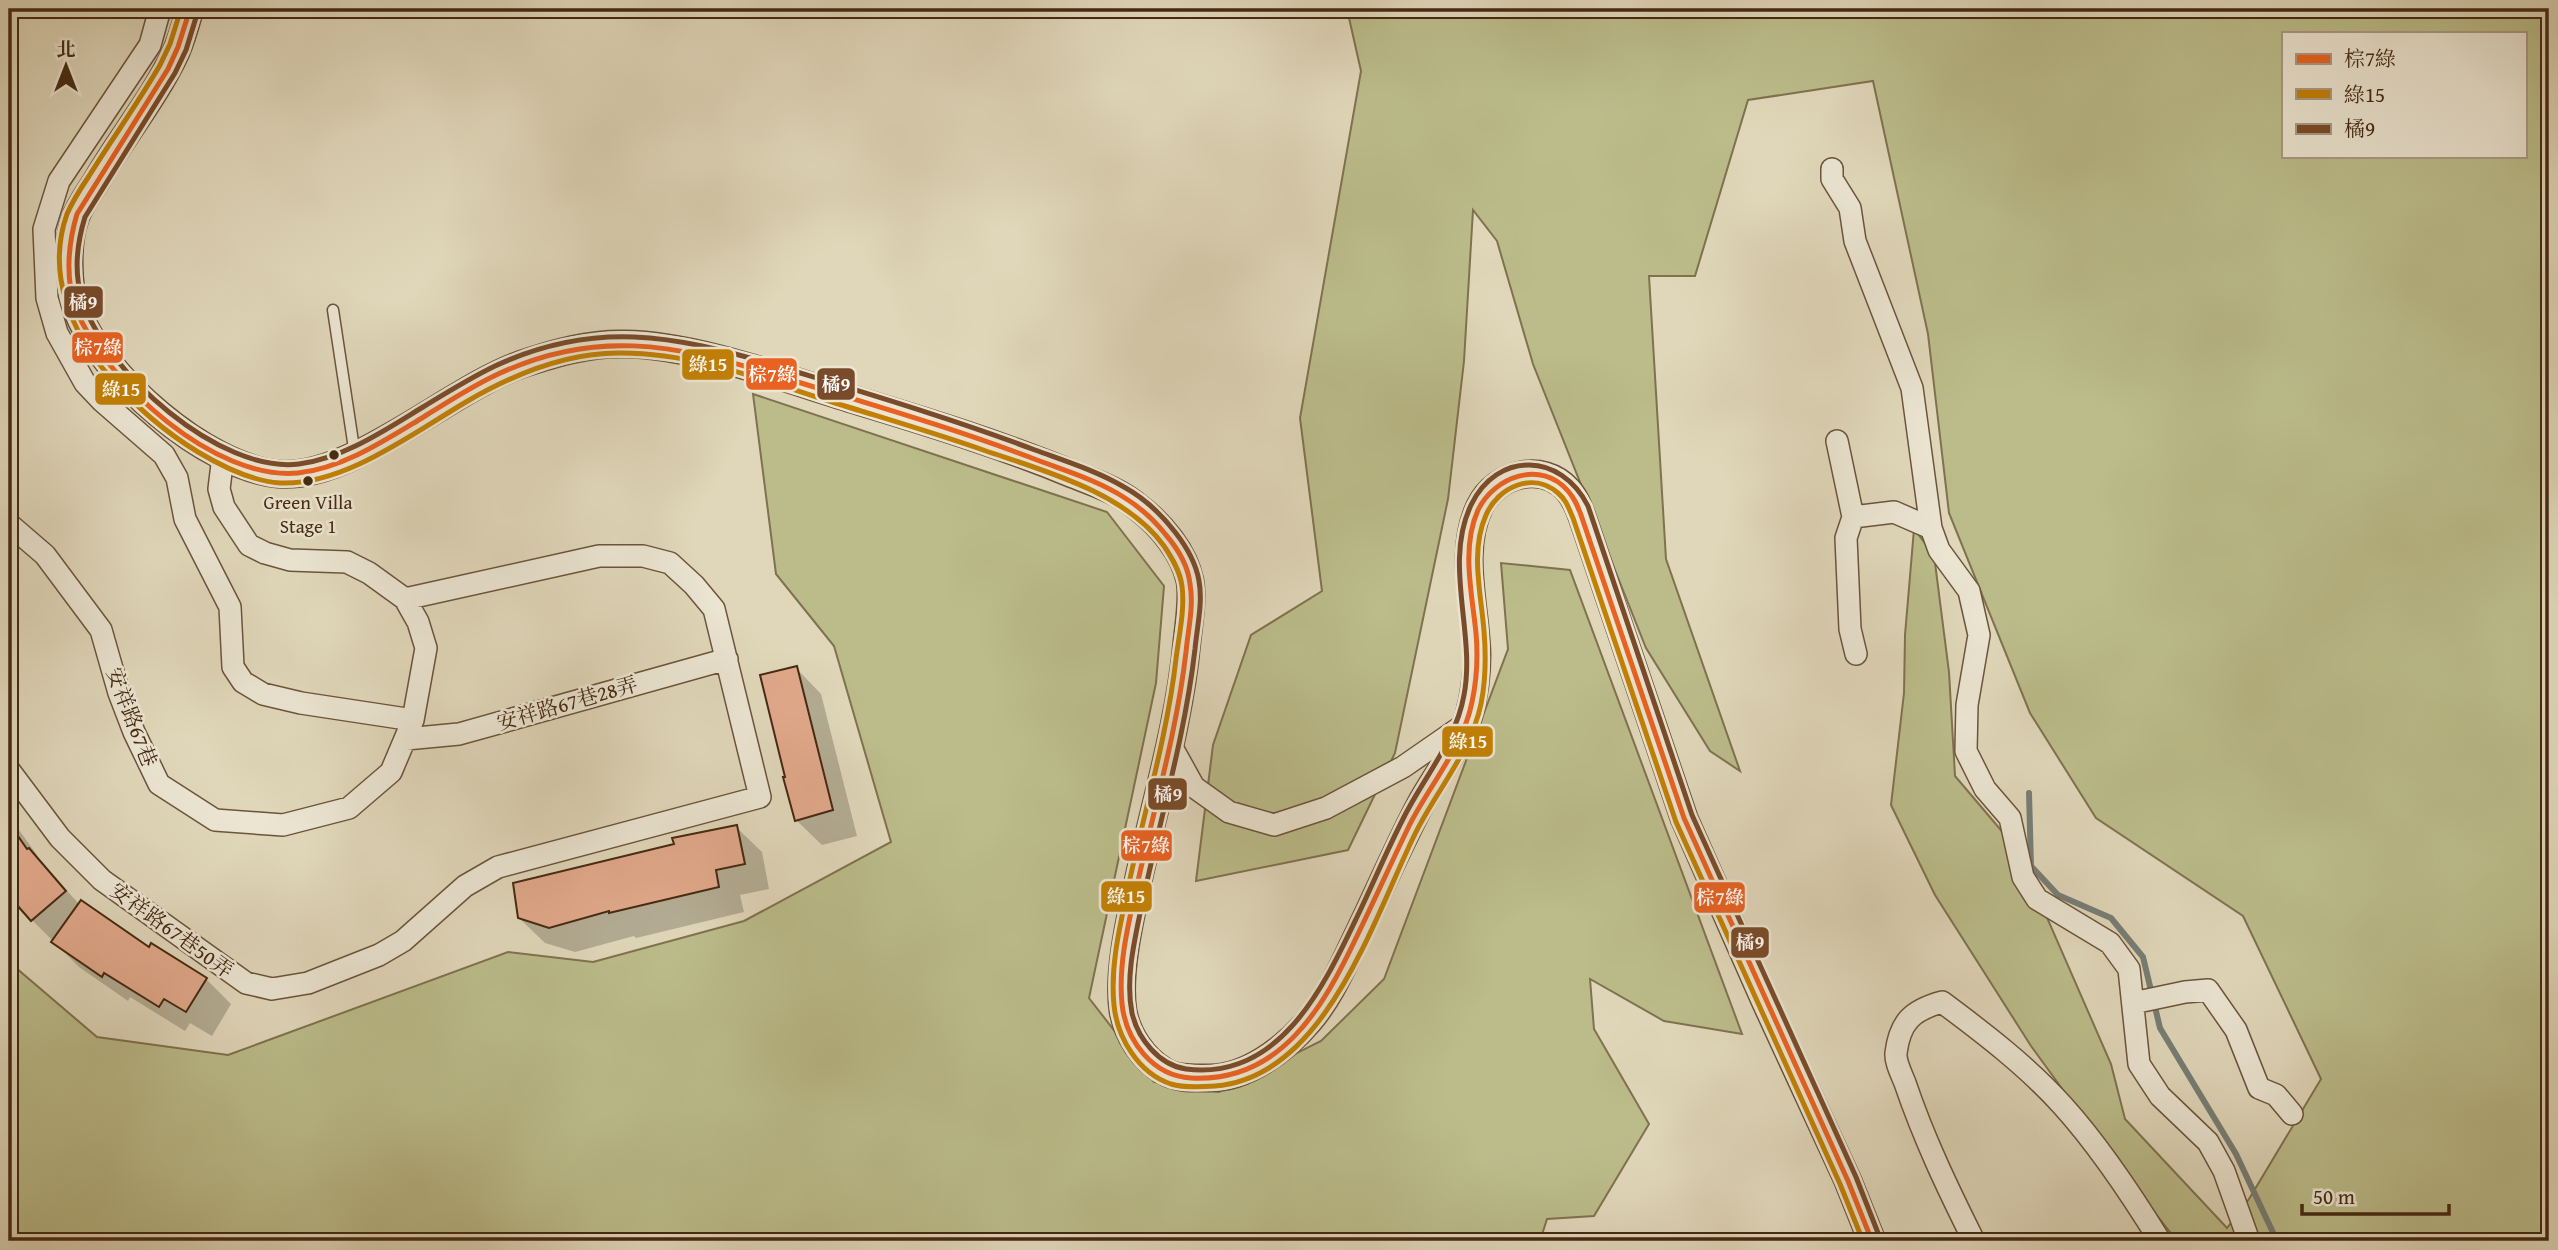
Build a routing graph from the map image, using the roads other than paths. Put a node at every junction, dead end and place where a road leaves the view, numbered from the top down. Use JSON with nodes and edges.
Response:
{"nodes":[{"id":1,"x":160,"y":9,"type":"edge"},
{"id":2,"x":190,"y":9,"type":"edge"},
{"id":3,"x":1832,"y":169,"type":"dead end"},
{"id":4,"x":332,"y":310,"type":"dead end"},
{"id":5,"x":1837,"y":441,"type":"dead end"},
{"id":6,"x":355,"y":455,"type":"junction"},
{"id":7,"x":223,"y":456,"type":"junction"},
{"id":8,"x":1853,"y":517,"type":"junction"},
{"id":9,"x":9,"y":524,"type":"edge"},
{"id":10,"x":1931,"y":528,"type":"junction"},
{"id":11,"x":405,"y":599,"type":"junction"},
{"id":12,"x":1856,"y":654,"type":"dead end"},
{"id":13,"x":727,"y":659,"type":"junction"},
{"id":14,"x":1468,"y":722,"type":"junction"},
{"id":15,"x":410,"y":729,"type":"junction"},
{"id":16,"x":1169,"y":742,"type":"junction"},
{"id":17,"x":9,"y":770,"type":"edge"},
{"id":18,"x":2133,"y":1003,"type":"junction"},
{"id":19,"x":2292,"y":1114,"type":"dead end"},
{"id":20,"x":1872,"y":1241,"type":"edge"},
{"id":21,"x":1974,"y":1241,"type":"edge"},
{"id":22,"x":2160,"y":1241,"type":"edge"},
{"id":23,"x":2249,"y":1241,"type":"edge"}],
"edges":[{"from":1,"to":15,"type":"street","name":"安祥路67巷28弄"},
{"from":2,"to":7,"type":"street"},
{"from":3,"to":10,"type":"street"},
{"from":4,"to":6,"type":"lane"},
{"from":5,"to":8,"type":"street"},
{"from":6,"to":7,"type":"street"},
{"from":6,"to":16,"type":"street"},
{"from":7,"to":11,"type":"street","name":"安祥路67巷"},
{"from":8,"to":10,"type":"street"},
{"from":8,"to":12,"type":"street"},
{"from":9,"to":15,"type":"street","name":"安祥路67巷"},
{"from":10,"to":18,"type":"street"},
{"from":11,"to":13,"type":"street"},
{"from":11,"to":15,"type":"street","name":"安祥路67巷"},
{"from":13,"to":15,"type":"street","name":"安祥路67巷28弄"},
{"from":13,"to":17,"type":"street","name":"安祥路67巷50弄"},
{"from":14,"to":16,"type":"street"},
{"from":14,"to":16,"type":"street"},
{"from":14,"to":20,"type":"street"},
{"from":18,"to":19,"type":"street"},
{"from":18,"to":23,"type":"street"},
{"from":21,"to":22,"type":"street"}]}
